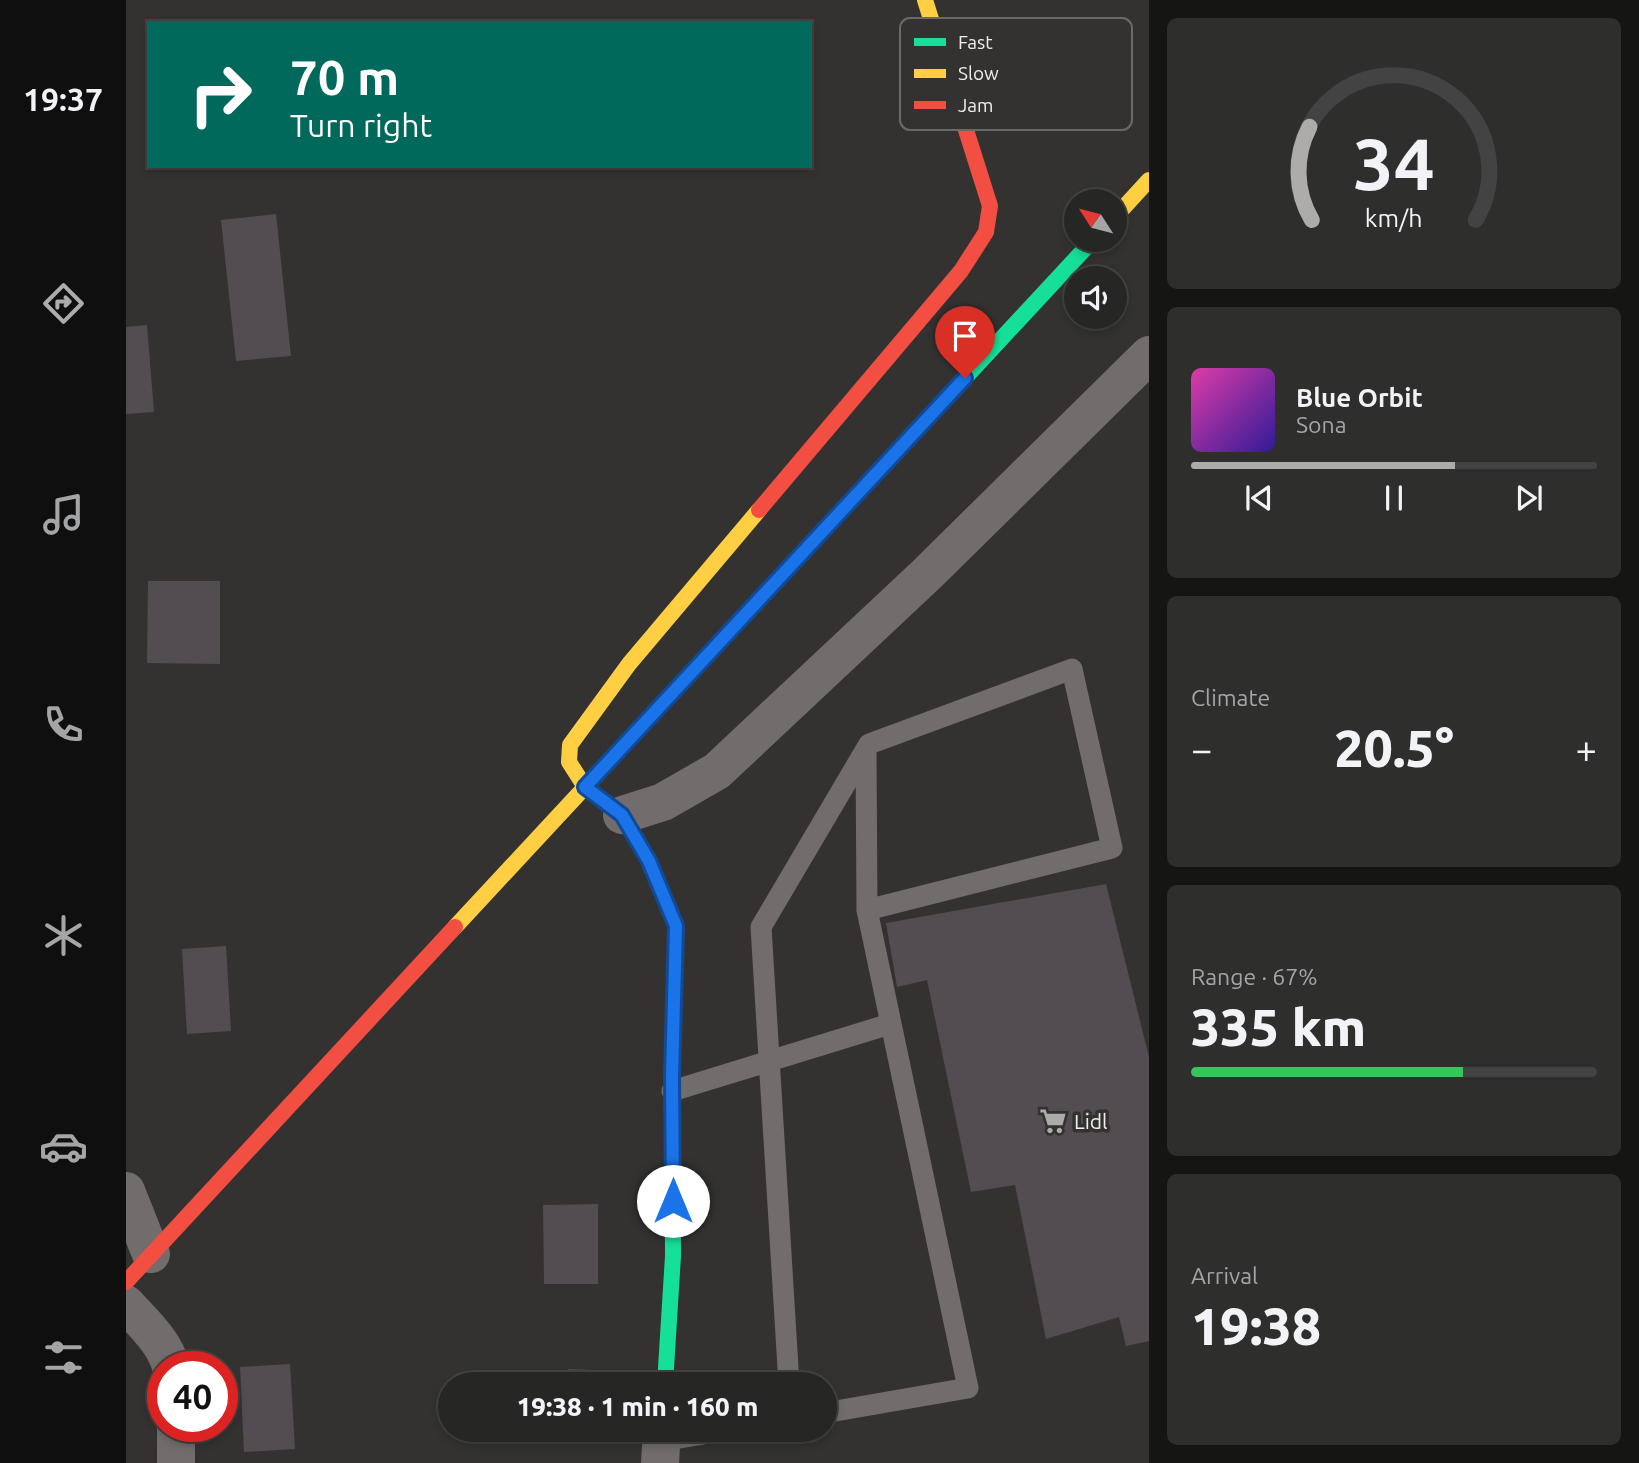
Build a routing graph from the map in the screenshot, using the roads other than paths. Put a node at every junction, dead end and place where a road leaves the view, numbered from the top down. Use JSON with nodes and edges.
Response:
{"nodes":[{"id":1,"x":925,"y":0,"type":"edge"},
{"id":2,"x":931,"y":18,"type":"edge"},
{"id":3,"x":966,"y":130,"type":"edge"},
{"id":4,"x":1149,"y":180,"type":"edge"},
{"id":5,"x":1127,"y":204,"type":"edge"},
{"id":6,"x":1082,"y":252,"type":"edge"},
{"id":7,"x":1149,"y":355,"type":"edge"},
{"id":8,"x":866,"y":751,"type":"junction"},
{"id":9,"x":585,"y":787,"type":"junction"},
{"id":10,"x":622,"y":815,"type":"junction"},
{"id":11,"x":867,"y":910,"type":"junction"},
{"id":12,"x":890,"y":1024,"type":"junction"},
{"id":13,"x":769,"y":1061,"type":"junction"},
{"id":14,"x":672,"y":1091,"type":"junction"},
{"id":15,"x":126,"y":1191,"type":"edge"},
{"id":16,"x":139,"y":1268,"type":"edge"},
{"id":17,"x":126,"y":1304,"type":"edge"},
{"id":18,"x":162,"y":1351,"type":"edge"},
{"id":19,"x":666,"y":1372,"type":"edge"},
{"id":20,"x":788,"y":1372,"type":"edge"},
{"id":21,"x":837,"y":1411,"type":"edge"},
{"id":22,"x":176,"y":1442,"type":"edge"},
{"id":23,"x":176,"y":1463,"type":"edge"}],
"edges":[{"from":1,"to":2,"type":"street"},
{"from":3,"to":9,"type":"street"},
{"from":4,"to":5,"type":"street"},
{"from":6,"to":9,"type":"street"},
{"from":7,"to":10,"type":"street"},
{"from":8,"to":11,"type":"lane"},
{"from":8,"to":11,"type":"lane"},
{"from":8,"to":13,"type":"lane"},
{"from":9,"to":10,"type":"street"},
{"from":9,"to":16,"type":"street"},
{"from":10,"to":14,"type":"street"},
{"from":11,"to":12,"type":"lane"},
{"from":12,"to":13,"type":"lane"},
{"from":12,"to":21,"type":"lane"},
{"from":13,"to":14,"type":"lane"},
{"from":13,"to":20,"type":"lane"},
{"from":14,"to":19,"type":"street"},
{"from":15,"to":16,"type":"street"},
{"from":17,"to":18,"type":"street"},
{"from":22,"to":23,"type":"street"}]}
